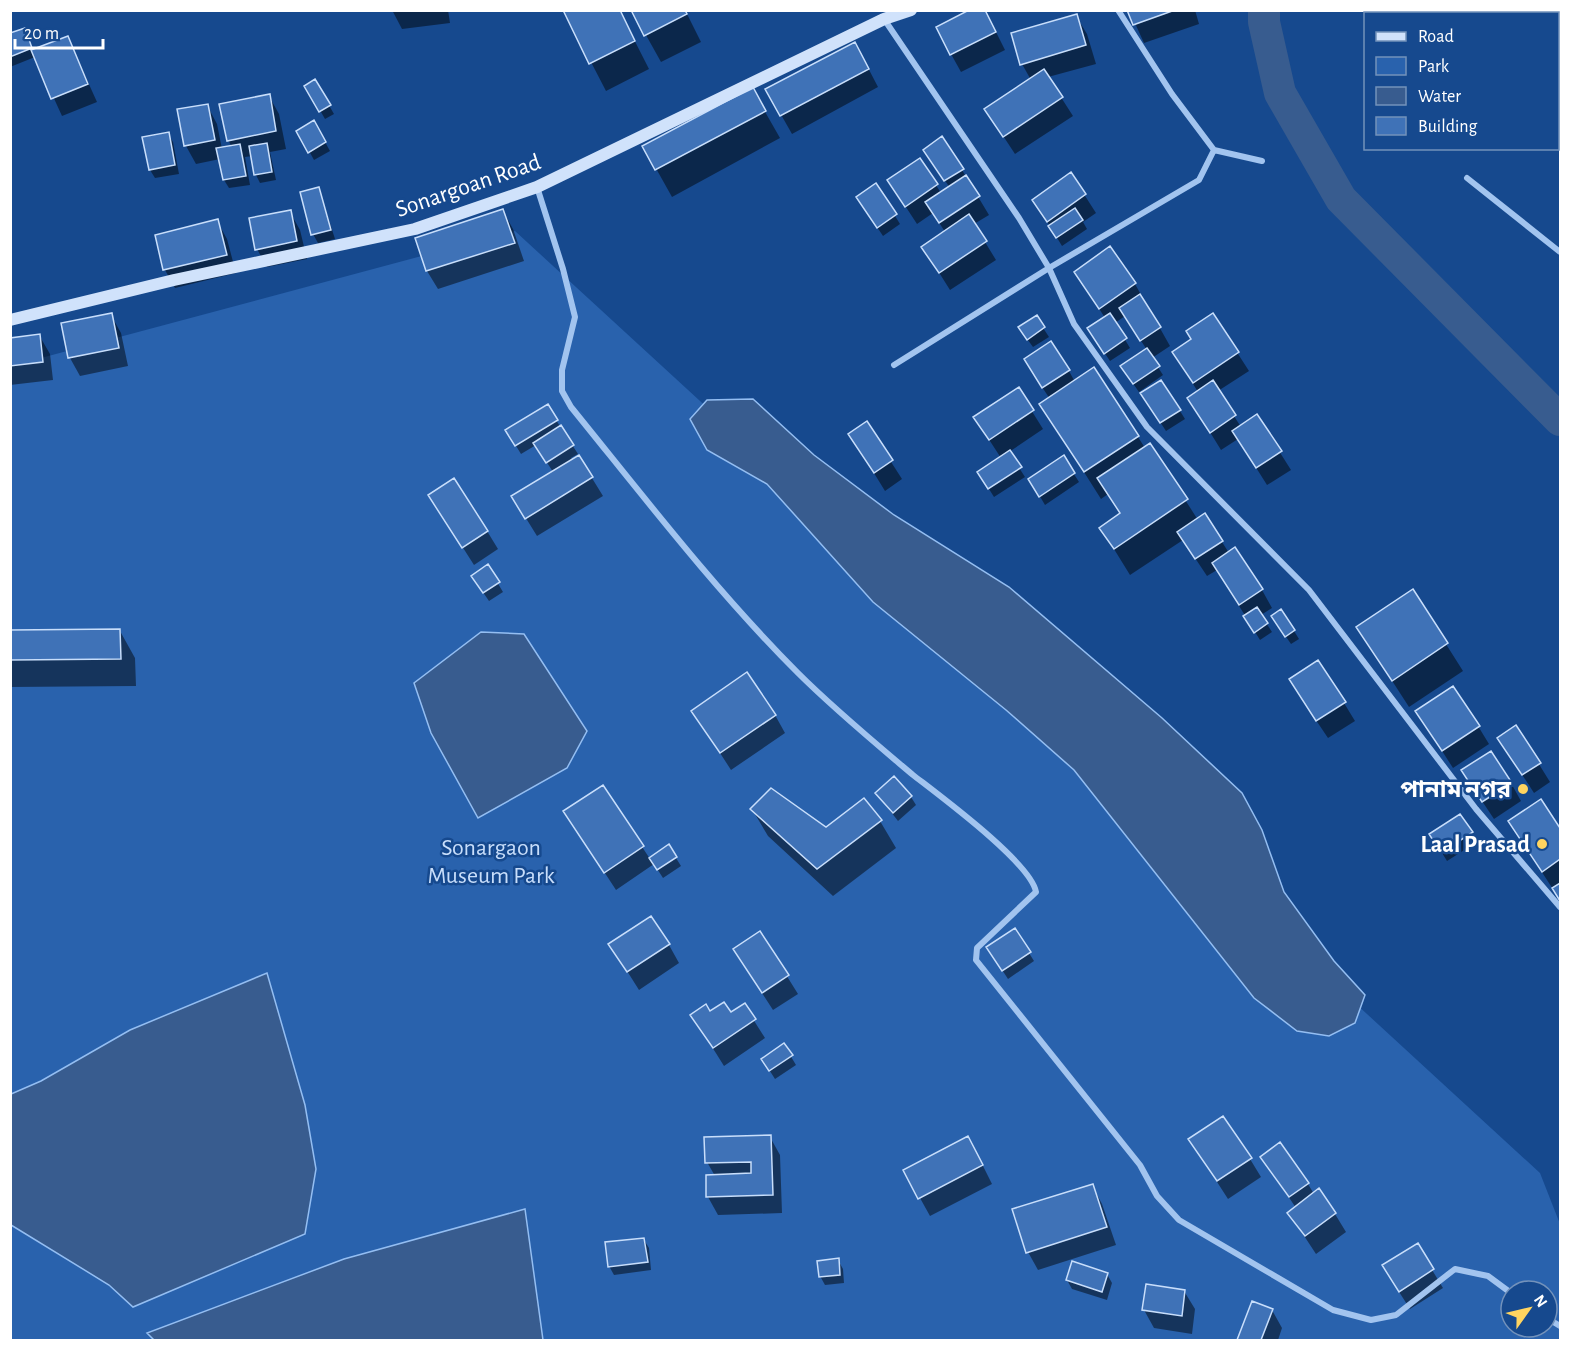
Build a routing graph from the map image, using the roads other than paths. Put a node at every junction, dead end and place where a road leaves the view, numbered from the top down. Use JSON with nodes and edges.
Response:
{"nodes":[{"id":1,"x":912,"y":10,"type":"edge"},
{"id":2,"x":1118,"y":10,"type":"edge"},
{"id":3,"x":884,"y":19,"type":"junction"},
{"id":4,"x":1214,"y":150,"type":"junction"},
{"id":5,"x":1262,"y":160,"type":"dead end"},
{"id":6,"x":1467,"y":178,"type":"dead end"},
{"id":7,"x":537,"y":187,"type":"junction"},
{"id":8,"x":1560,"y":252,"type":"edge"},
{"id":9,"x":1049,"y":268,"type":"junction"},
{"id":10,"x":10,"y":320,"type":"edge"},
{"id":11,"x":894,"y":365,"type":"dead end"},
{"id":12,"x":1560,"y":907,"type":"edge"},
{"id":13,"x":1499,"y":1284,"type":"edge"}],
"edges":[{"from":1,"to":3,"type":"main road","name":"Sonargoan Road"},
{"from":2,"to":4,"type":"street"},
{"from":3,"to":7,"type":"main road","name":"Sonargoan Road"},
{"from":3,"to":9,"type":"street"},
{"from":4,"to":5,"type":"street"},
{"from":4,"to":9,"type":"street"},
{"from":6,"to":8,"type":"street"},
{"from":7,"to":10,"type":"main road","name":"Sonargoan Road"},
{"from":7,"to":13,"type":"street"},
{"from":9,"to":11,"type":"street"},
{"from":9,"to":12,"type":"street"}]}
